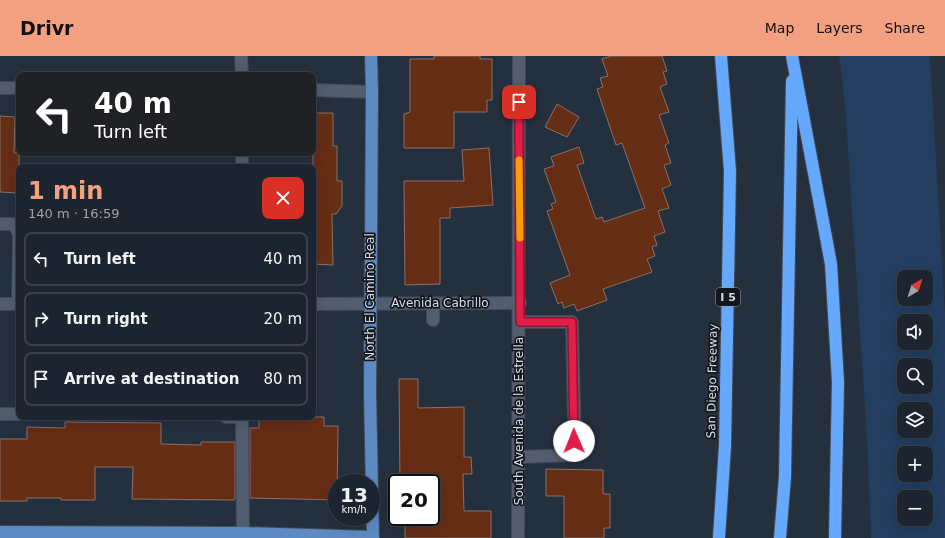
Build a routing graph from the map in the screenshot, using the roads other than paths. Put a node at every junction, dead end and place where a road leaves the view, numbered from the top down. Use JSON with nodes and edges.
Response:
{"nodes":[{"id":1,"x":242,"y":56,"type":"edge"},
{"id":2,"x":371,"y":56,"type":"edge"},
{"id":3,"x":519,"y":56,"type":"edge"},
{"id":4,"x":721,"y":56,"type":"edge"},
{"id":5,"x":792,"y":56,"type":"edge"},
{"id":6,"x":242,"y":72,"type":"edge"},
{"id":7,"x":0,"y":88,"type":"edge"},
{"id":8,"x":16,"y":88,"type":"edge"},
{"id":9,"x":316,"y":90,"type":"edge"},
{"id":10,"x":372,"y":92,"type":"junction"},
{"id":11,"x":0,"y":224,"type":"edge"},
{"id":12,"x":16,"y":228,"type":"edge"},
{"id":13,"x":370,"y":303,"type":"junction"},
{"id":14,"x":520,"y":303,"type":"junction"},
{"id":15,"x":0,"y":304,"type":"edge"},
{"id":16,"x":16,"y":304,"type":"edge"},
{"id":17,"x":316,"y":304,"type":"edge"},
{"id":18,"x":433,"y":304,"type":"junction"},
{"id":19,"x":433,"y":320,"type":"dead end"},
{"id":20,"x":520,"y":322,"type":"junction"},
{"id":21,"x":0,"y":414,"type":"edge"},
{"id":22,"x":16,"y":414,"type":"edge"},
{"id":23,"x":242,"y":420,"type":"edge"},
{"id":24,"x":519,"y":457,"type":"junction"},
{"id":25,"x":0,"y":532,"type":"edge"},
{"id":26,"x":243,"y":536,"type":"edge"},
{"id":27,"x":373,"y":538,"type":"edge"},
{"id":28,"x":518,"y":538,"type":"edge"},
{"id":29,"x":719,"y":538,"type":"edge"},
{"id":30,"x":780,"y":538,"type":"edge"},
{"id":31,"x":835,"y":538,"type":"edge"}],
"edges":[{"from":1,"to":6,"type":"street"},
{"from":2,"to":10,"type":"main road","name":"North El Camino Real"},
{"from":3,"to":14,"type":"street","name":"South Avenida de la Estrella"},
{"from":4,"to":29,"type":"highway","name":"San Diego Freeway","number":"I 5"},
{"from":5,"to":30,"type":"highway"},
{"from":5,"to":31,"type":"highway"},
{"from":7,"to":8,"type":"street"},
{"from":9,"to":10,"type":"street"},
{"from":10,"to":13,"type":"main road","name":"North El Camino Real"},
{"from":11,"to":12,"type":"street"},
{"from":13,"to":17,"type":"street","name":"Avenida Cabrillo"},
{"from":13,"to":18,"type":"street","name":"Avenida Cabrillo"},
{"from":13,"to":27,"type":"main road","name":"North El Camino Real"},
{"from":14,"to":18,"type":"street","name":"Avenida Cabrillo"},
{"from":14,"to":20,"type":"street","name":"South Avenida de la Estrella"},
{"from":15,"to":16,"type":"street"},
{"from":18,"to":19,"type":"street"},
{"from":20,"to":24,"type":"street","name":"South Avenida de la Estrella"},
{"from":20,"to":24,"type":"street"},
{"from":21,"to":22,"type":"street"},
{"from":23,"to":26,"type":"street"},
{"from":24,"to":28,"type":"street","name":"South Avenida de la Estrella"},
{"from":25,"to":26,"type":"main road"},
{"from":26,"to":27,"type":"main road"}]}
